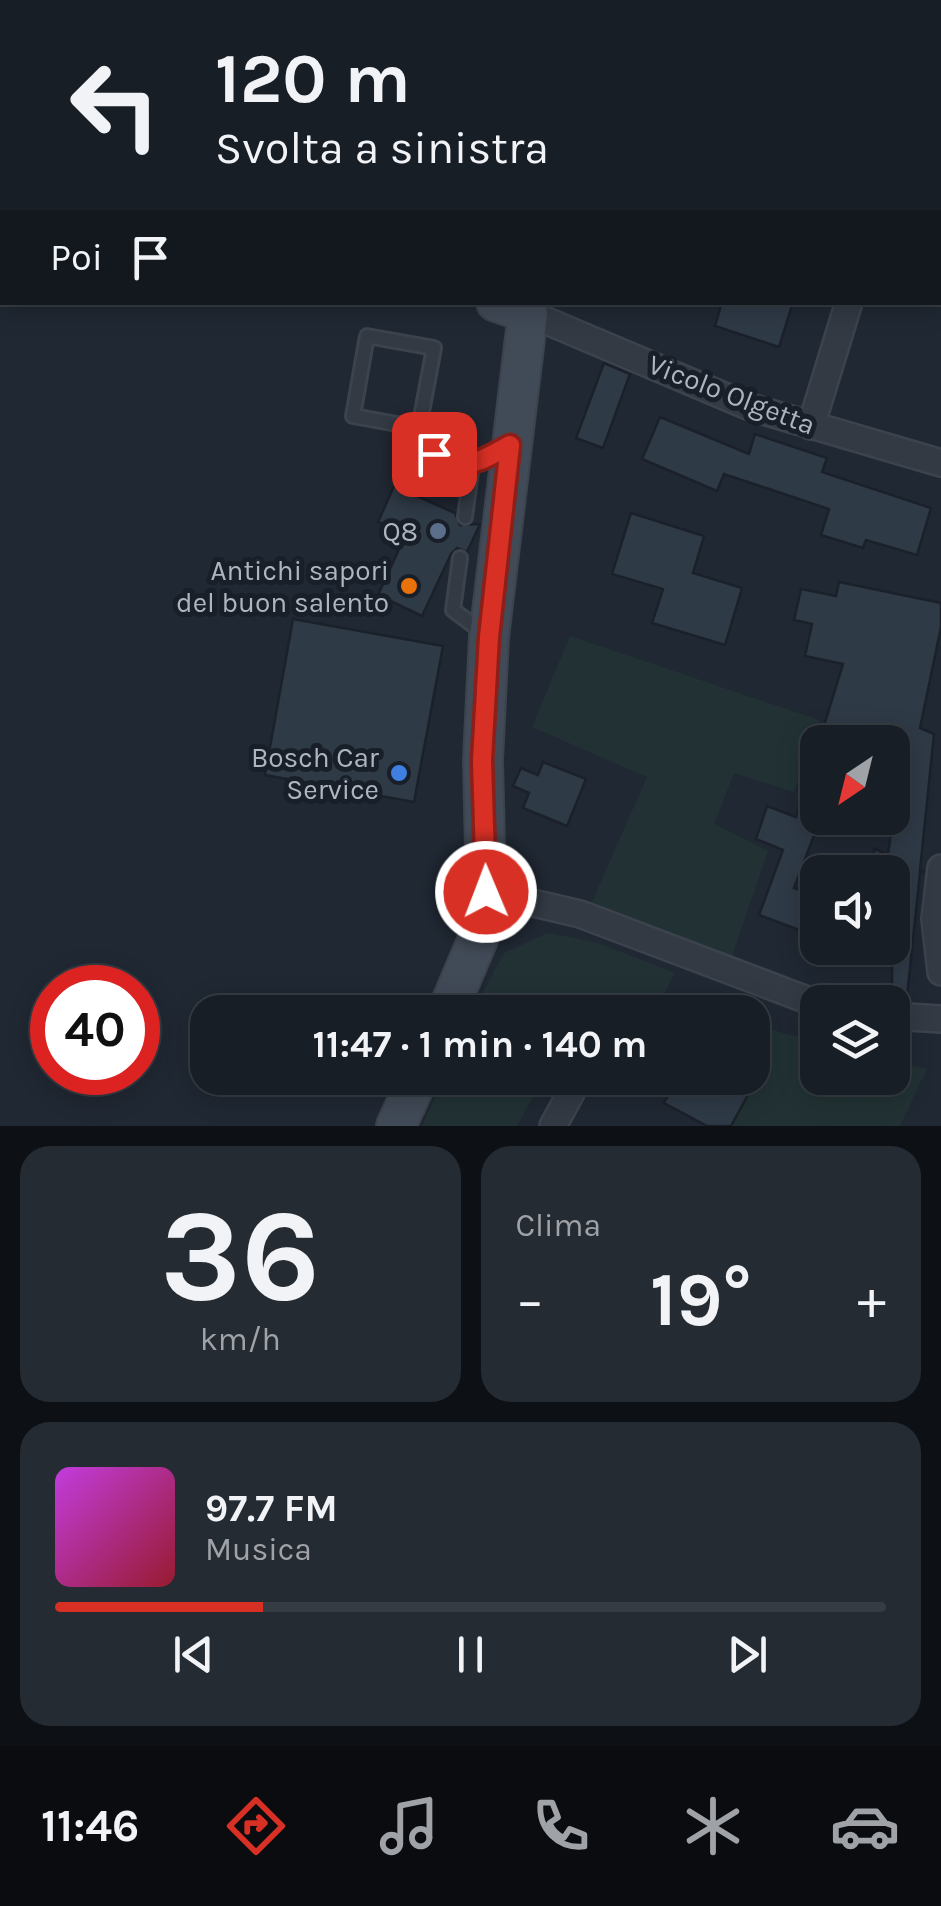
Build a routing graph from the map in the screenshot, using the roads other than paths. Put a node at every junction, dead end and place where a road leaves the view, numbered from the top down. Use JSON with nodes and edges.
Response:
{"nodes":[{"id":1,"x":847,"y":305,"type":"edge"},
{"id":2,"x":518,"y":306,"type":"edge"},
{"id":3,"x":810,"y":426,"type":"junction"},
{"id":4,"x":419,"y":428,"type":"junction"},
{"id":5,"x":510,"y":445,"type":"junction"},
{"id":6,"x":941,"y":464,"type":"edge"},
{"id":7,"x":472,"y":465,"type":"junction"},
{"id":8,"x":465,"y":517,"type":"dead end"},
{"id":9,"x":460,"y":558,"type":"dead end"},
{"id":10,"x":489,"y":637,"type":"junction"},
{"id":11,"x":941,"y":868,"type":"edge"},
{"id":12,"x":486,"y":892,"type":"junction"},
{"id":13,"x":941,"y":972,"type":"edge"},
{"id":14,"x":454,"y":995,"type":"edge"},
{"id":15,"x":800,"y":997,"type":"edge"},
{"id":16,"x":910,"y":1017,"type":"edge"},
{"id":17,"x":941,"y":1019,"type":"edge"},
{"id":18,"x":410,"y":1095,"type":"edge"},
{"id":19,"x":570,"y":1095,"type":"edge"},
{"id":20,"x":396,"y":1126,"type":"edge"},
{"id":21,"x":553,"y":1126,"type":"edge"}],
"edges":[{"from":1,"to":3,"type":"street"},
{"from":2,"to":3,"type":"street","name":"Vicolo Olgetta"},
{"from":2,"to":5,"type":"street"},
{"from":3,"to":6,"type":"street","name":"Vicolo Olgetta"},
{"from":4,"to":4,"type":"lane"},
{"from":4,"to":7,"type":"lane"},
{"from":5,"to":7,"type":"lane"},
{"from":5,"to":10,"type":"street"},
{"from":7,"to":8,"type":"lane"},
{"from":9,"to":10,"type":"lane"},
{"from":10,"to":12,"type":"street"},
{"from":11,"to":13,"type":"street"},
{"from":12,"to":14,"type":"street"},
{"from":12,"to":15,"type":"street"},
{"from":16,"to":17,"type":"street"},
{"from":18,"to":20,"type":"street"},
{"from":19,"to":21,"type":"street"}]}
